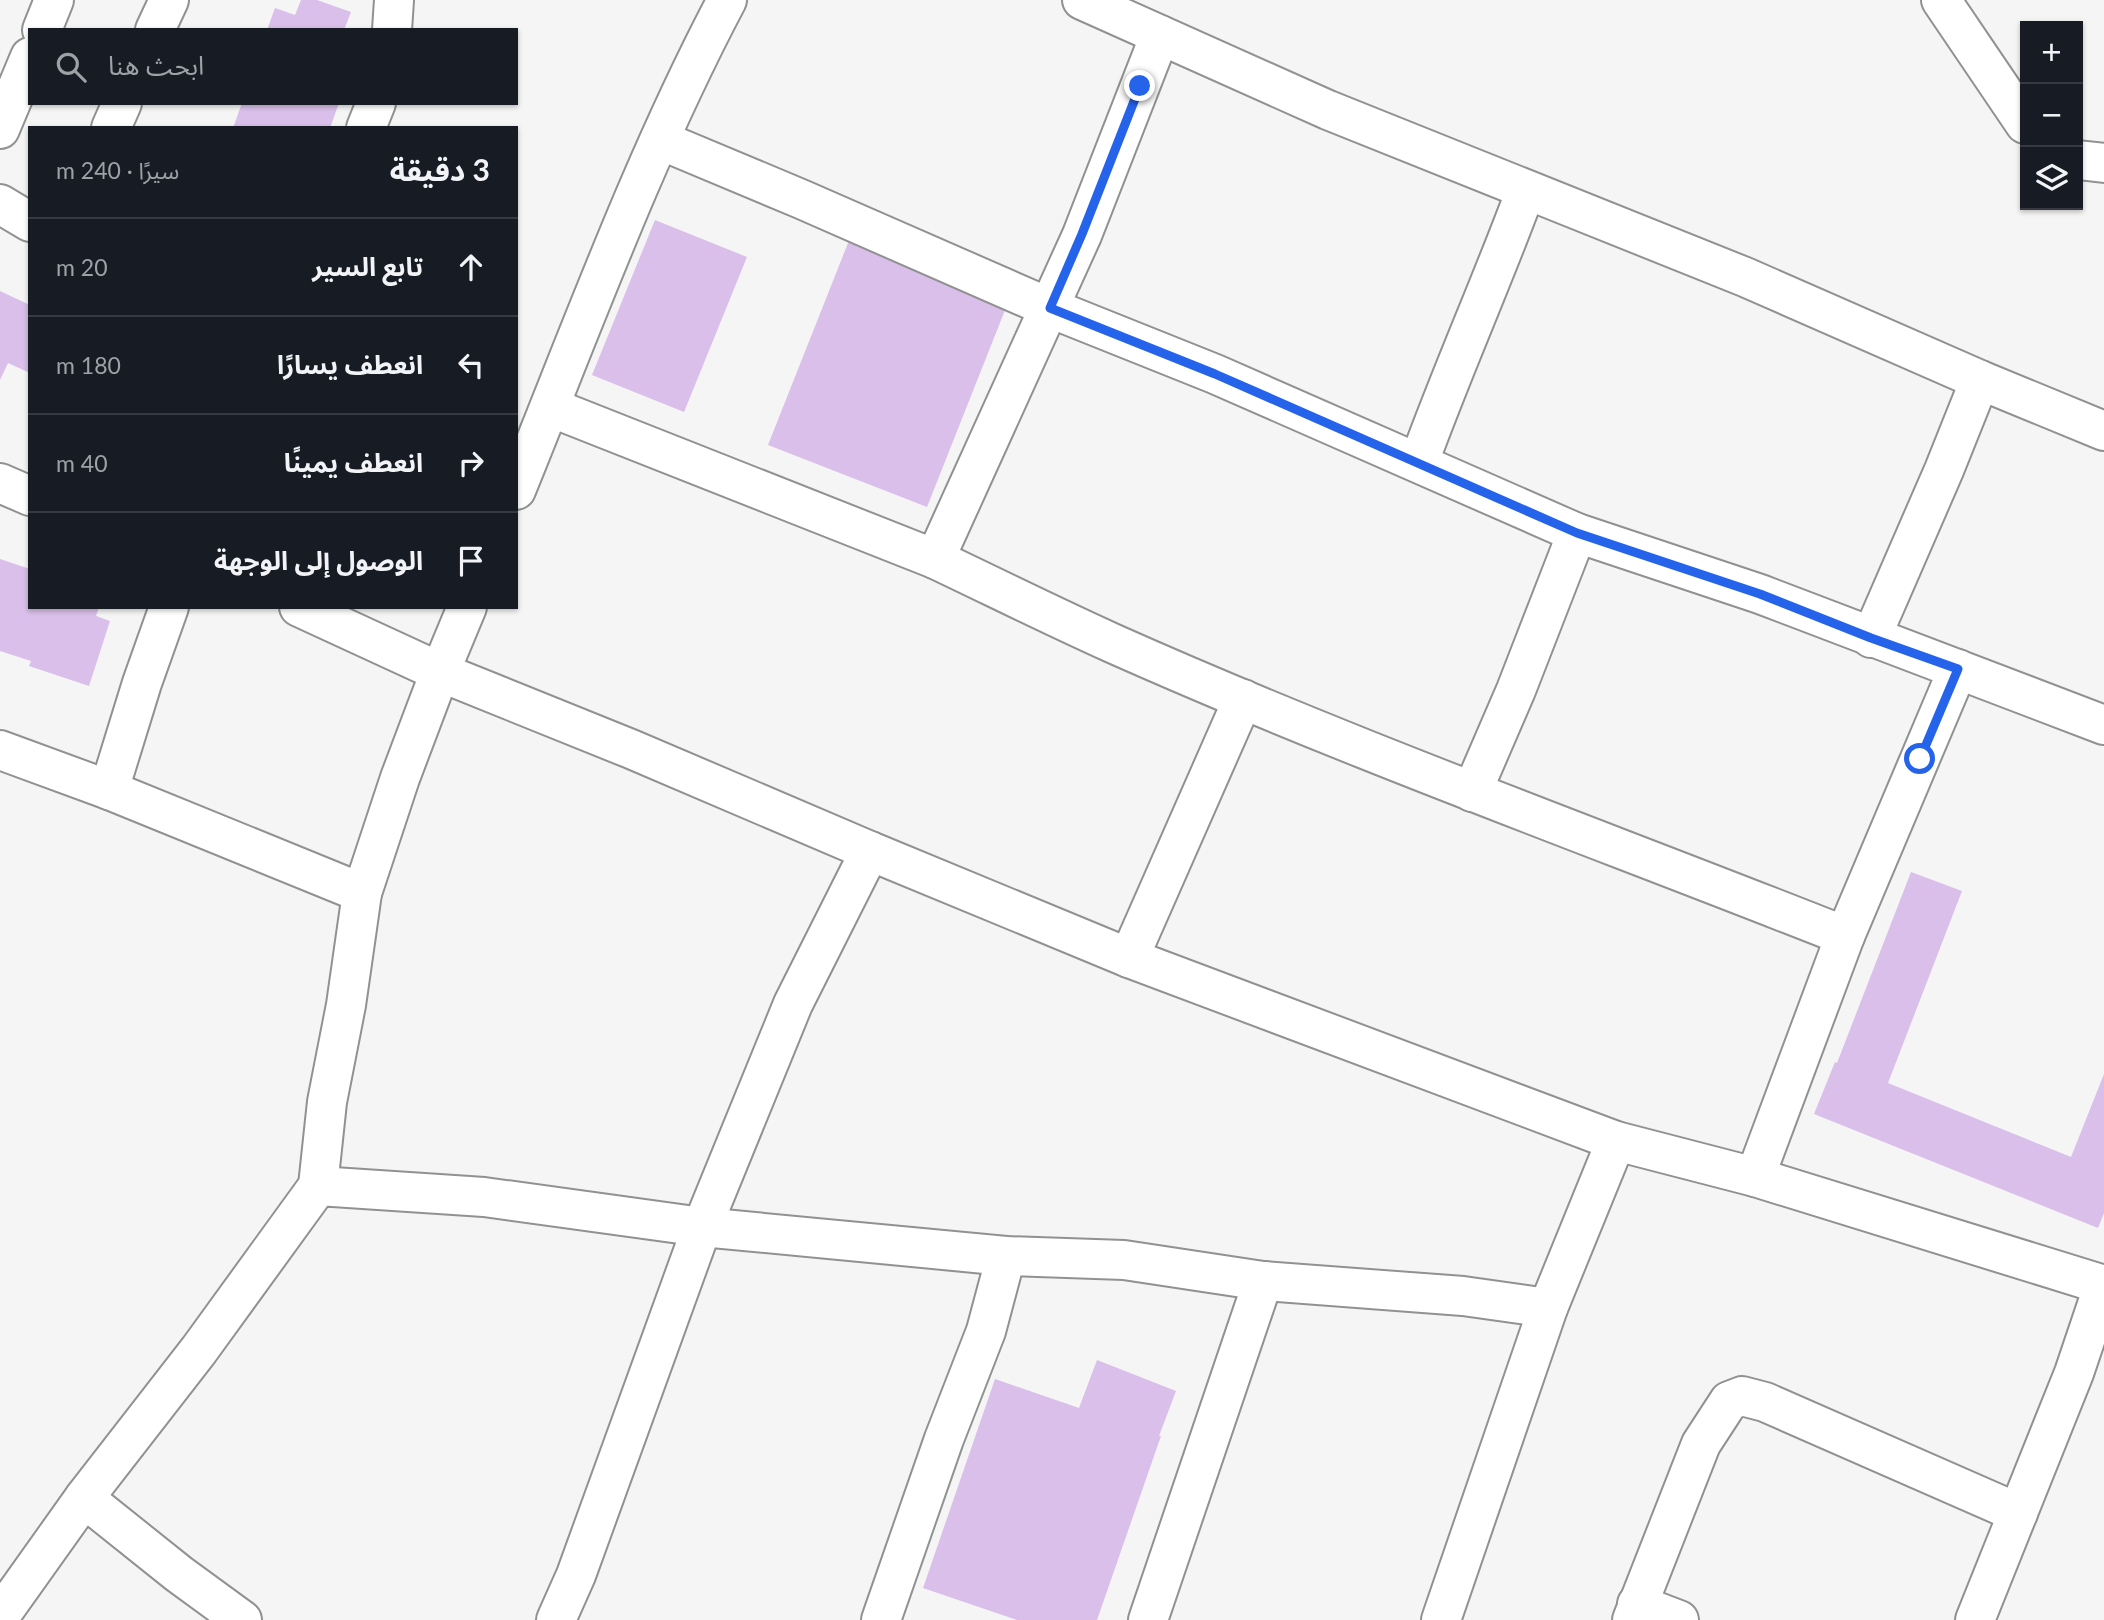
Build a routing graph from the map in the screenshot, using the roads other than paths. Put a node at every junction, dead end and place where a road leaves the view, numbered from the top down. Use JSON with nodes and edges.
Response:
{"nodes":[{"id":1,"x":54,"y":0,"type":"edge"},
{"id":2,"x":169,"y":0,"type":"edge"},
{"id":3,"x":394,"y":0,"type":"edge"},
{"id":4,"x":727,"y":0,"type":"edge"},
{"id":5,"x":1082,"y":0,"type":"edge"},
{"id":6,"x":1941,"y":0,"type":"edge"},
{"id":7,"x":42,"y":28,"type":"edge"},
{"id":8,"x":156,"y":28,"type":"edge"},
{"id":9,"x":392,"y":28,"type":"edge"},
{"id":10,"x":1160,"y":35,"type":"junction"},
{"id":11,"x":28,"y":62,"type":"edge"},
{"id":12,"x":121,"y":105,"type":"edge"},
{"id":13,"x":375,"y":105,"type":"edge"},
{"id":14,"x":2020,"y":117,"type":"edge"},
{"id":15,"x":112,"y":126,"type":"edge"},
{"id":16,"x":367,"y":126,"type":"edge"},
{"id":17,"x":0,"y":129,"type":"edge"},
{"id":18,"x":660,"y":141,"type":"junction"},
{"id":19,"x":2083,"y":161,"type":"edge"},
{"id":20,"x":2104,"y":163,"type":"edge"},
{"id":21,"x":1525,"y":190,"type":"junction"},
{"id":22,"x":0,"y":204,"type":"edge"},
{"id":23,"x":28,"y":221,"type":"edge"},
{"id":24,"x":1050,"y":308,"type":"junction"},
{"id":25,"x":1980,"y":380,"type":"junction"},
{"id":26,"x":550,"y":407,"type":"junction"},
{"id":27,"x":2104,"y":431,"type":"edge"},
{"id":28,"x":1419,"y":462,"type":"junction"},
{"id":29,"x":0,"y":483,"type":"edge"},
{"id":30,"x":518,"y":484,"type":"edge"},
{"id":31,"x":28,"y":495,"type":"edge"},
{"id":32,"x":1577,"y":533,"type":"junction"},
{"id":33,"x":935,"y":559,"type":"junction"},
{"id":34,"x":168,"y":609,"type":"edge"},
{"id":35,"x":303,"y":609,"type":"edge"},
{"id":36,"x":466,"y":609,"type":"edge"},
{"id":37,"x":1871,"y":638,"type":"junction"},
{"id":38,"x":1958,"y":669,"type":"junction"},
{"id":39,"x":440,"y":672,"type":"junction"},
{"id":40,"x":1243,"y":699,"type":"junction"},
{"id":41,"x":2104,"y":726,"type":"edge"},
{"id":42,"x":0,"y":750,"type":"edge"},
{"id":43,"x":110,"y":790,"type":"junction"},
{"id":44,"x":1472,"y":792,"type":"junction"},
{"id":45,"x":870,"y":851,"type":"junction"},
{"id":46,"x":362,"y":892,"type":"junction"},
{"id":47,"x":1845,"y":936,"type":"junction"},
{"id":48,"x":1129,"y":958,"type":"junction"},
{"id":49,"x":1616,"y":1142,"type":"junction"},
{"id":50,"x":1755,"y":1177,"type":"junction"},
{"id":51,"x":318,"y":1186,"type":"junction"},
{"id":52,"x":702,"y":1227,"type":"junction"},
{"id":53,"x":1006,"y":1256,"type":"junction"},
{"id":54,"x":1263,"y":1281,"type":"junction"},
{"id":55,"x":2104,"y":1284,"type":"edge"},
{"id":56,"x":1548,"y":1308,"type":"junction"},
{"id":57,"x":84,"y":1498,"type":"junction"},
{"id":58,"x":2018,"y":1513,"type":"junction"},
{"id":59,"x":1634,"y":1612,"type":"edge"},
{"id":60,"x":0,"y":1616,"type":"edge"},
{"id":61,"x":242,"y":1620,"type":"edge"},
{"id":62,"x":556,"y":1620,"type":"edge"},
{"id":63,"x":881,"y":1620,"type":"edge"},
{"id":64,"x":1148,"y":1620,"type":"edge"},
{"id":65,"x":1441,"y":1620,"type":"edge"},
{"id":66,"x":1679,"y":1620,"type":"edge"},
{"id":67,"x":1975,"y":1620,"type":"edge"}],
"edges":[{"from":1,"to":7,"type":"street"},
{"from":2,"to":8,"type":"street"},
{"from":3,"to":9,"type":"street"},
{"from":4,"to":18,"type":"street"},
{"from":5,"to":10,"type":"street"},
{"from":6,"to":14,"type":"street"},
{"from":10,"to":21,"type":"street"},
{"from":10,"to":24,"type":"street"},
{"from":11,"to":17,"type":"street"},
{"from":12,"to":15,"type":"street"},
{"from":13,"to":16,"type":"street"},
{"from":18,"to":24,"type":"street"},
{"from":18,"to":26,"type":"street"},
{"from":19,"to":20,"type":"street"},
{"from":21,"to":25,"type":"street"},
{"from":21,"to":28,"type":"street"},
{"from":22,"to":23,"type":"street"},
{"from":24,"to":28,"type":"street"},
{"from":24,"to":33,"type":"street"},
{"from":25,"to":27,"type":"street"},
{"from":25,"to":37,"type":"street"},
{"from":26,"to":30,"type":"street"},
{"from":26,"to":33,"type":"street"},
{"from":28,"to":32,"type":"street"},
{"from":29,"to":31,"type":"street"},
{"from":32,"to":37,"type":"street"},
{"from":32,"to":44,"type":"street"},
{"from":33,"to":40,"type":"street"},
{"from":34,"to":43,"type":"street"},
{"from":35,"to":39,"type":"street"},
{"from":36,"to":39,"type":"street"},
{"from":37,"to":38,"type":"street"},
{"from":38,"to":41,"type":"street"},
{"from":38,"to":47,"type":"street"},
{"from":39,"to":45,"type":"street"},
{"from":39,"to":46,"type":"street"},
{"from":40,"to":44,"type":"street"},
{"from":40,"to":48,"type":"street"},
{"from":42,"to":43,"type":"street"},
{"from":43,"to":46,"type":"street"},
{"from":44,"to":47,"type":"street"},
{"from":45,"to":48,"type":"street"},
{"from":45,"to":52,"type":"street"},
{"from":46,"to":51,"type":"street"},
{"from":47,"to":50,"type":"street"},
{"from":48,"to":49,"type":"street"},
{"from":49,"to":50,"type":"street"},
{"from":49,"to":56,"type":"street"},
{"from":50,"to":55,"type":"street"},
{"from":51,"to":52,"type":"street"},
{"from":51,"to":57,"type":"street"},
{"from":52,"to":53,"type":"street"},
{"from":52,"to":62,"type":"street"},
{"from":53,"to":54,"type":"street"},
{"from":53,"to":63,"type":"street"},
{"from":54,"to":56,"type":"street"},
{"from":54,"to":64,"type":"street"},
{"from":55,"to":58,"type":"street"},
{"from":56,"to":65,"type":"street"},
{"from":57,"to":60,"type":"street"},
{"from":57,"to":61,"type":"street"},
{"from":58,"to":59,"type":"street"},
{"from":58,"to":67,"type":"street"},
{"from":59,"to":66,"type":"street"}]}
